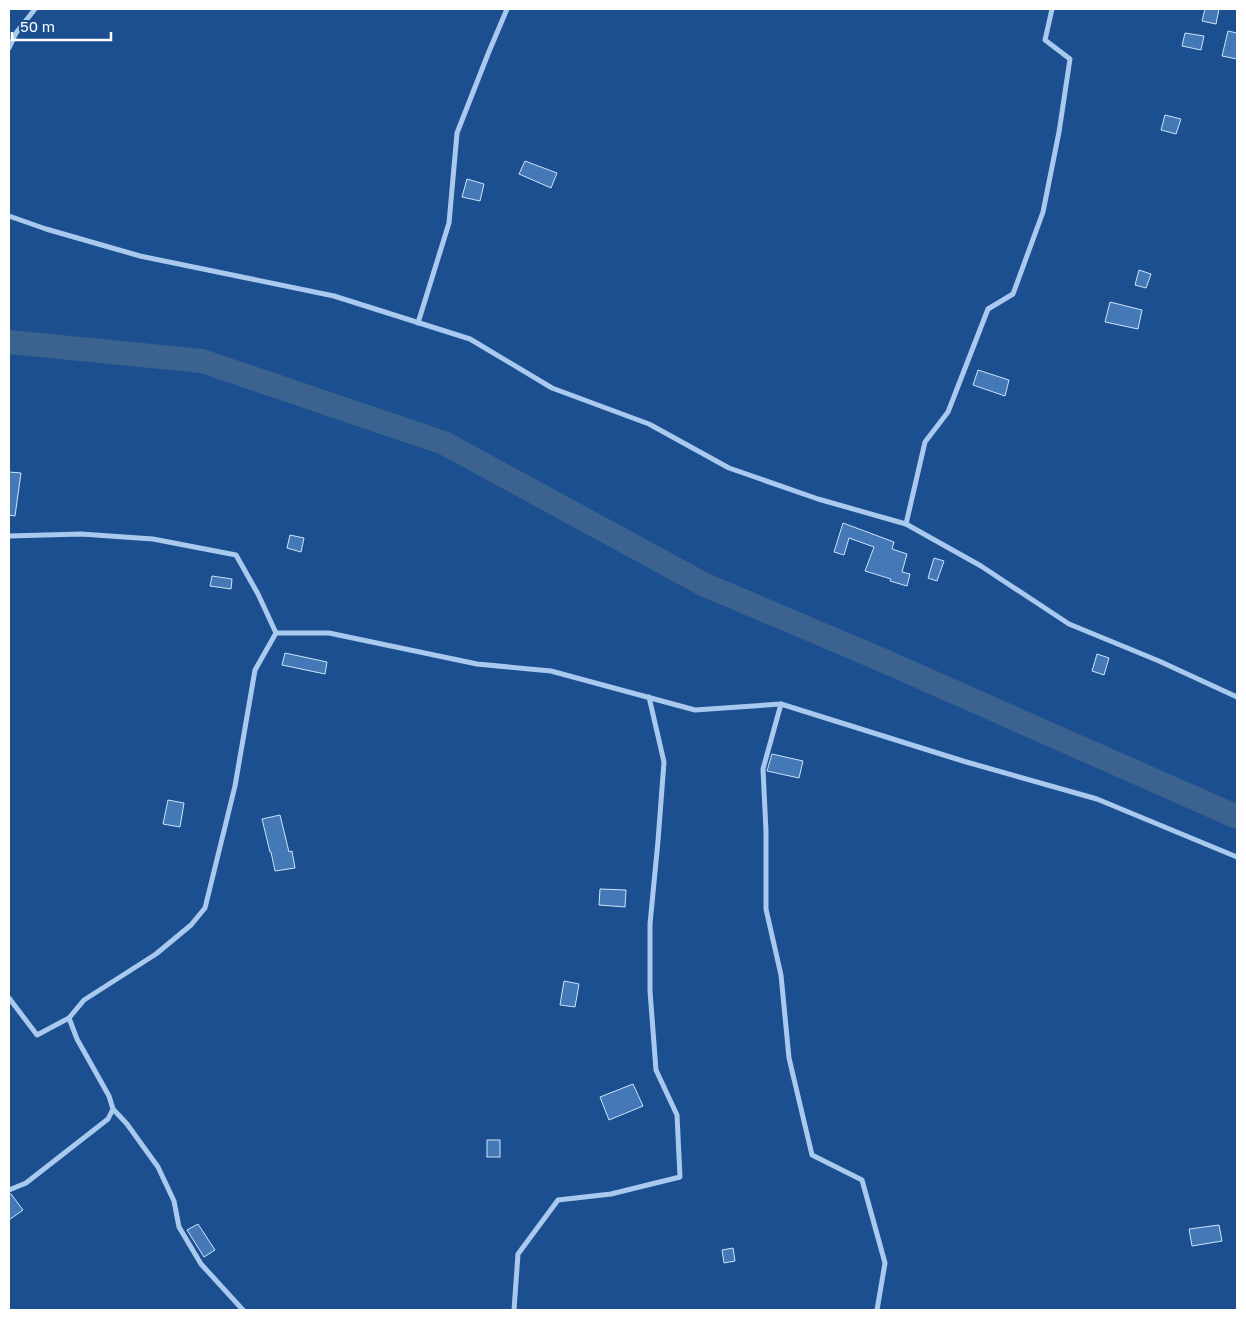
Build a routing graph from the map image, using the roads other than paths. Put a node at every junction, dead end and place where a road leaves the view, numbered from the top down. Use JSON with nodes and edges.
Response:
{"nodes":[{"id":1,"x":35,"y":9,"type":"edge"},
{"id":2,"x":506,"y":9,"type":"edge"},
{"id":3,"x":1052,"y":9,"type":"edge"},
{"id":4,"x":9,"y":48,"type":"edge"},
{"id":5,"x":9,"y":216,"type":"edge"},
{"id":6,"x":418,"y":323,"type":"junction"},
{"id":7,"x":906,"y":524,"type":"junction"},
{"id":8,"x":9,"y":536,"type":"edge"},
{"id":9,"x":276,"y":633,"type":"junction"},
{"id":10,"x":1237,"y":697,"type":"edge"},
{"id":11,"x":649,"y":698,"type":"junction"},
{"id":12,"x":781,"y":704,"type":"junction"},
{"id":13,"x":1237,"y":857,"type":"edge"},
{"id":14,"x":9,"y":998,"type":"edge"},
{"id":15,"x":69,"y":1018,"type":"junction"},
{"id":16,"x":113,"y":1109,"type":"junction"},
{"id":17,"x":9,"y":1190,"type":"edge"},
{"id":18,"x":243,"y":1310,"type":"edge"},
{"id":19,"x":514,"y":1310,"type":"edge"},
{"id":20,"x":877,"y":1310,"type":"edge"}],
"edges":[{"from":1,"to":4,"type":"street"},
{"from":2,"to":6,"type":"street"},
{"from":3,"to":7,"type":"street"},
{"from":5,"to":6,"type":"street"},
{"from":6,"to":7,"type":"street"},
{"from":7,"to":10,"type":"street"},
{"from":8,"to":9,"type":"street"},
{"from":9,"to":11,"type":"street"},
{"from":9,"to":15,"type":"street"},
{"from":11,"to":12,"type":"street"},
{"from":11,"to":19,"type":"street"},
{"from":12,"to":13,"type":"street"},
{"from":12,"to":20,"type":"street"},
{"from":14,"to":15,"type":"street"},
{"from":15,"to":16,"type":"street"},
{"from":16,"to":17,"type":"street"},
{"from":16,"to":18,"type":"street"}]}
